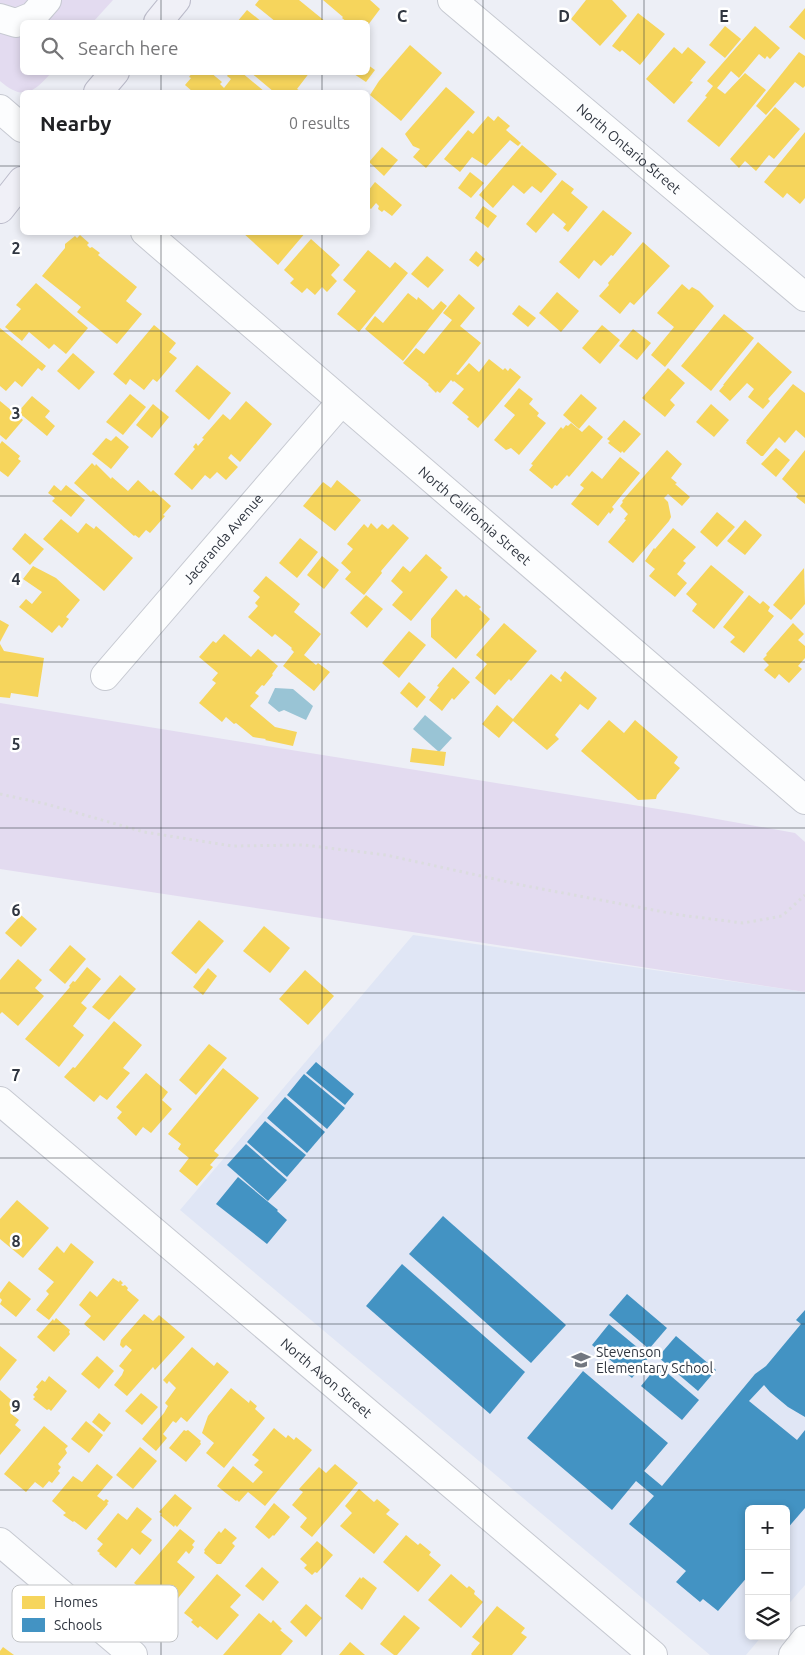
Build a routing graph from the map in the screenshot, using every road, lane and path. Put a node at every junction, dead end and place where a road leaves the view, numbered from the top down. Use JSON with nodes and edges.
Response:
{"nodes":[{"id":1,"x":47,"y":0,"type":"edge"},
{"id":2,"x":176,"y":0,"type":"edge"},
{"id":3,"x":452,"y":0,"type":"edge"},
{"id":4,"x":0,"y":18,"type":"edge"},
{"id":5,"x":23,"y":20,"type":"edge"},
{"id":6,"x":160,"y":20,"type":"edge"},
{"id":7,"x":20,"y":21,"type":"edge"},
{"id":8,"x":112,"y":75,"type":"edge"},
{"id":9,"x":100,"y":90,"type":"edge"},
{"id":10,"x":0,"y":109,"type":"edge"},
{"id":11,"x":20,"y":126,"type":"edge"},
{"id":12,"x":20,"y":184,"type":"edge"},
{"id":13,"x":0,"y":209,"type":"edge"},
{"id":14,"x":148,"y":235,"type":"edge"},
{"id":15,"x":805,"y":297,"type":"edge"},
{"id":16,"x":341,"y":402,"type":"junction"},
{"id":17,"x":105,"y":676,"type":"dead end"},
{"id":18,"x":0,"y":794,"type":"edge"},
{"id":19,"x":805,"y":800,"type":"edge"},
{"id":20,"x":805,"y":895,"type":"edge"},
{"id":21,"x":0,"y":1101,"type":"edge"},
{"id":22,"x":0,"y":1542,"type":"edge"},
{"id":23,"x":51,"y":1585,"type":"edge"},
{"id":24,"x":805,"y":1640,"type":"edge"},
{"id":25,"x":118,"y":1642,"type":"edge"},
{"id":26,"x":133,"y":1655,"type":"edge"},
{"id":27,"x":653,"y":1655,"type":"edge"},
{"id":28,"x":793,"y":1655,"type":"edge"}],
"edges":[{"from":1,"to":5,"type":"street"},
{"from":2,"to":6,"type":"main road"},
{"from":3,"to":15,"type":"street","name":"North Ontario Street"},
{"from":4,"to":7,"type":"street"},
{"from":8,"to":9,"type":"main road"},
{"from":10,"to":11,"type":"street"},
{"from":12,"to":13,"type":"main road"},
{"from":14,"to":16,"type":"street","name":"North California Street"},
{"from":16,"to":17,"type":"street","name":"Jacaranda Avenue"},
{"from":16,"to":19,"type":"street","name":"North California Street"},
{"from":18,"to":20,"type":"path"},
{"from":21,"to":27,"type":"street","name":"North Avon Street"},
{"from":22,"to":23,"type":"street"},
{"from":24,"to":28,"type":"street"},
{"from":25,"to":26,"type":"street"}]}
